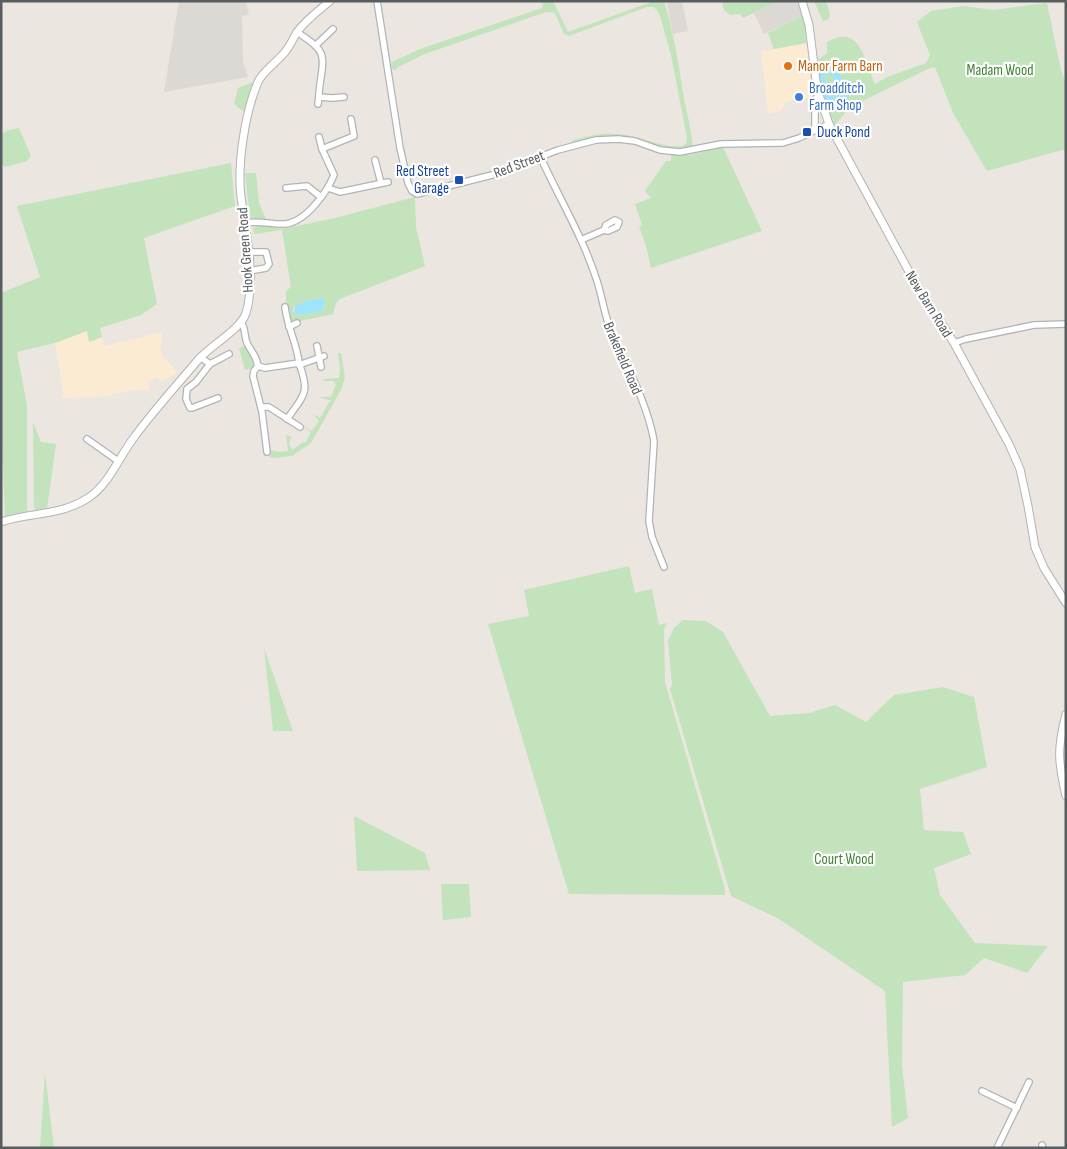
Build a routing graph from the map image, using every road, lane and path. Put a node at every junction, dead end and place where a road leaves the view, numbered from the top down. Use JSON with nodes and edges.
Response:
{"nodes":[{"id":1,"x":330,"y":1,"type":"edge"},
{"id":2,"x":377,"y":1,"type":"edge"},
{"id":3,"x":802,"y":1,"type":"edge"},
{"id":4,"x":333,"y":29,"type":"dead end"},
{"id":5,"x":297,"y":32,"type":"junction"},
{"id":6,"x":316,"y":45,"type":"junction"},
{"id":7,"x":339,"y":95,"type":"dead end"},
{"id":8,"x":818,"y":96,"type":"junction"},
{"id":9,"x":319,"y":97,"type":"junction"},
{"id":10,"x":318,"y":104,"type":"dead end"},
{"id":11,"x":351,"y":119,"type":"dead end"},
{"id":12,"x":829,"y":124,"type":"junction"},
{"id":13,"x":815,"y":130,"type":"junction"},
{"id":14,"x":319,"y":138,"type":"dead end"},
{"id":15,"x":322,"y":149,"type":"junction"},
{"id":16,"x":540,"y":156,"type":"junction"},
{"id":17,"x":375,"y":160,"type":"dead end"},
{"id":18,"x":286,"y":188,"type":"dead end"},
{"id":19,"x":328,"y":188,"type":"junction"},
{"id":20,"x":321,"y":197,"type":"junction"},
{"id":21,"x":246,"y":223,"type":"junction"},
{"id":22,"x":604,"y":230,"type":"dead end"},
{"id":23,"x":581,"y":240,"type":"junction"},
{"id":24,"x":248,"y":252,"type":"junction"},
{"id":25,"x":249,"y":270,"type":"junction"},
{"id":26,"x":285,"y":307,"type":"dead end"},
{"id":27,"x":241,"y":322,"type":"junction"},
{"id":28,"x":297,"y":323,"type":"dead end"},
{"id":29,"x":1066,"y":324,"type":"edge"},
{"id":30,"x":289,"y":327,"type":"junction"},
{"id":31,"x":954,"y":343,"type":"junction"},
{"id":32,"x":316,"y":346,"type":"dead end"},
{"id":33,"x":229,"y":354,"type":"dead end"},
{"id":34,"x":200,"y":357,"type":"junction"},
{"id":35,"x":321,"y":357,"type":"junction"},
{"id":36,"x":210,"y":364,"type":"junction"},
{"id":37,"x":299,"y":364,"type":"junction"},
{"id":38,"x":258,"y":366,"type":"junction"},
{"id":39,"x":321,"y":367,"type":"dead end"},
{"id":40,"x":218,"y":398,"type":"dead end"},
{"id":41,"x":260,"y":407,"type":"junction"},
{"id":42,"x":287,"y":418,"type":"junction"},
{"id":43,"x":300,"y":427,"type":"dead end"},
{"id":44,"x":87,"y":439,"type":"dead end"},
{"id":45,"x":267,"y":452,"type":"dead end"},
{"id":46,"x":118,"y":461,"type":"junction"},
{"id":47,"x":1,"y":522,"type":"edge"},
{"id":48,"x":664,"y":567,"type":"dead end"},
{"id":49,"x":1066,"y":603,"type":"edge"},
{"id":50,"x":1066,"y":714,"type":"edge"},
{"id":51,"x":1066,"y":796,"type":"edge"},
{"id":52,"x":1029,"y":1082,"type":"dead end"},
{"id":53,"x":982,"y":1091,"type":"dead end"},
{"id":54,"x":1017,"y":1108,"type":"junction"},
{"id":55,"x":997,"y":1148,"type":"edge"}],
"edges":[{"from":1,"to":5,"type":"street","name":"Hook Green Road"},
{"from":2,"to":16,"type":"street","name":"Red Street"},
{"from":3,"to":8,"type":"street","name":"New Barn Road"},
{"from":4,"to":6,"type":"street"},
{"from":5,"to":6,"type":"street"},
{"from":5,"to":21,"type":"street","name":"Hook Green Road"},
{"from":6,"to":9,"type":"street"},
{"from":7,"to":9,"type":"street"},
{"from":8,"to":12,"type":"street","name":"New Barn Road"},
{"from":8,"to":13,"type":"street"},
{"from":9,"to":10,"type":"street"},
{"from":11,"to":15,"type":"street"},
{"from":12,"to":13,"type":"street","name":"Red Street"},
{"from":12,"to":31,"type":"street","name":"New Barn Road"},
{"from":13,"to":16,"type":"street","name":"Red Street"},
{"from":14,"to":15,"type":"street"},
{"from":15,"to":19,"type":"street"},
{"from":16,"to":23,"type":"street","name":"Brakefield Road"},
{"from":17,"to":19,"type":"street"},
{"from":18,"to":20,"type":"street"},
{"from":19,"to":20,"type":"street"},
{"from":20,"to":21,"type":"street"},
{"from":21,"to":24,"type":"street","name":"Hook Green Road"},
{"from":22,"to":23,"type":"street"},
{"from":23,"to":48,"type":"street","name":"Brakefield Road"},
{"from":24,"to":25,"type":"street","name":"Hook Green Road"},
{"from":24,"to":25,"type":"street"},
{"from":25,"to":27,"type":"street","name":"Hook Green Road"},
{"from":26,"to":30,"type":"street"},
{"from":27,"to":34,"type":"street"},
{"from":27,"to":38,"type":"street"},
{"from":28,"to":30,"type":"street"},
{"from":29,"to":31,"type":"street"},
{"from":30,"to":37,"type":"street"},
{"from":31,"to":49,"type":"street","name":"New Barn Road"},
{"from":32,"to":35,"type":"street"},
{"from":33,"to":36,"type":"street"},
{"from":34,"to":36,"type":"street"},
{"from":34,"to":46,"type":"street"},
{"from":35,"to":37,"type":"street"},
{"from":35,"to":39,"type":"street"},
{"from":36,"to":40,"type":"street"},
{"from":37,"to":38,"type":"street"},
{"from":37,"to":42,"type":"street"},
{"from":38,"to":41,"type":"street"},
{"from":41,"to":42,"type":"street"},
{"from":41,"to":45,"type":"street"},
{"from":42,"to":43,"type":"street"},
{"from":44,"to":46,"type":"street"},
{"from":46,"to":47,"type":"street"},
{"from":50,"to":51,"type":"street"},
{"from":52,"to":54,"type":"street"},
{"from":53,"to":54,"type":"street"},
{"from":54,"to":55,"type":"street"}]}
